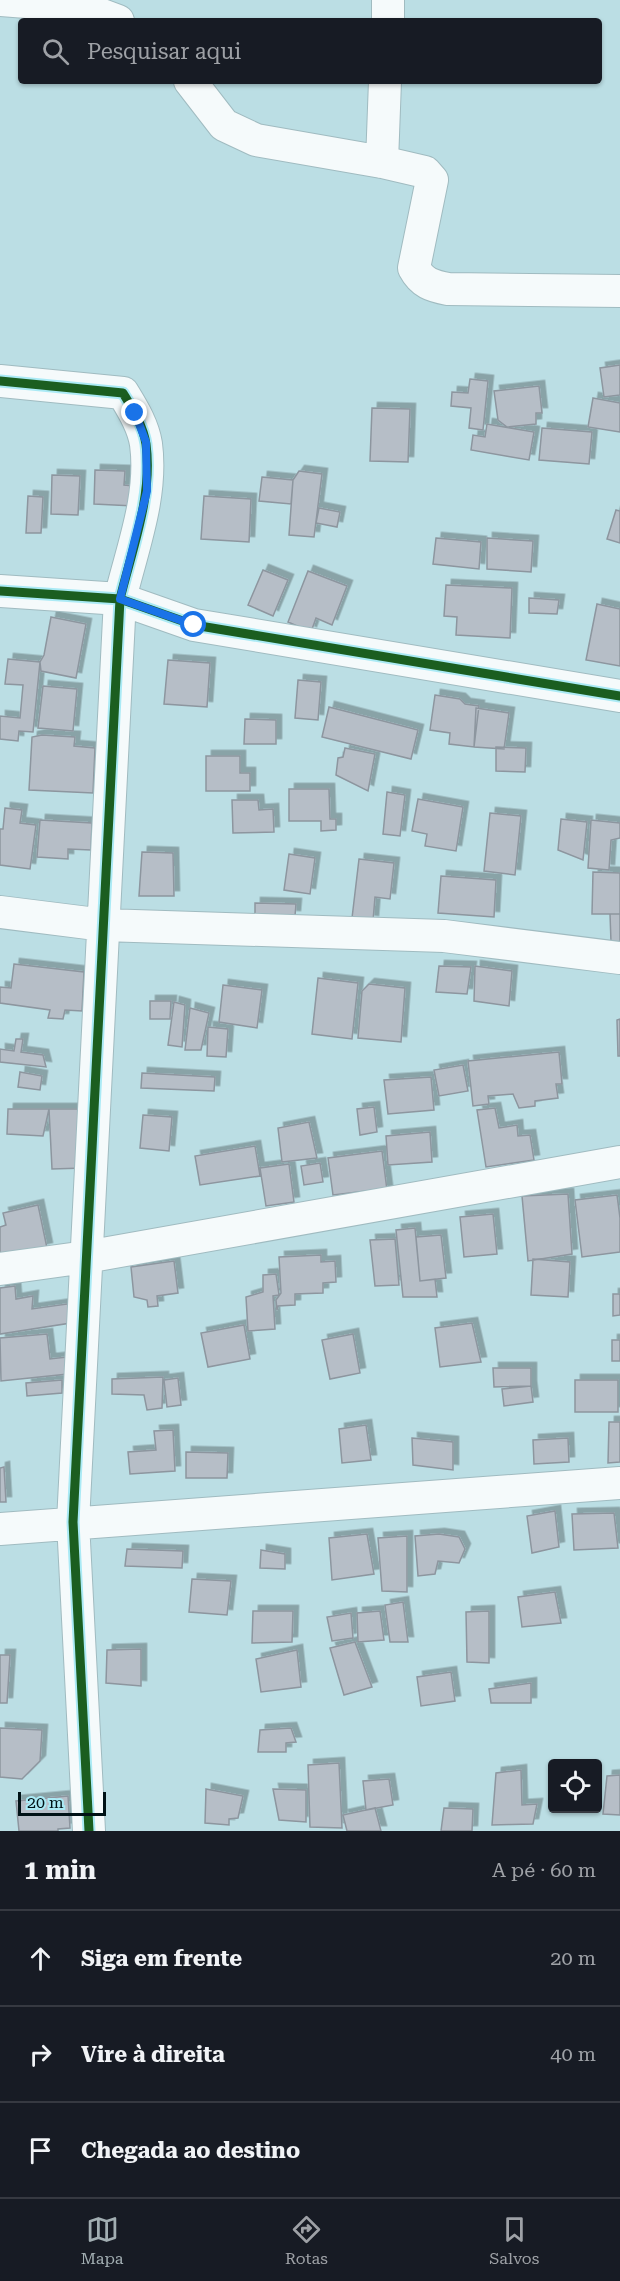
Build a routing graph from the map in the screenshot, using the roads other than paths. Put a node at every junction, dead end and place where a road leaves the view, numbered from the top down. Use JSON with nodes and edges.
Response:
{"nodes":[{"id":1,"x":0,"y":0,"type":"edge"},
{"id":2,"x":388,"y":0,"type":"edge"},
{"id":3,"x":110,"y":18,"type":"edge"},
{"id":4,"x":387,"y":18,"type":"edge"},
{"id":5,"x":192,"y":84,"type":"edge"},
{"id":6,"x":385,"y":84,"type":"edge"},
{"id":7,"x":382,"y":162,"type":"junction"},
{"id":8,"x":620,"y":291,"type":"edge"},
{"id":9,"x":0,"y":381,"type":"edge"},
{"id":10,"x":0,"y":591,"type":"edge"},
{"id":11,"x":120,"y":599,"type":"junction"},
{"id":12,"x":620,"y":696,"type":"edge"},
{"id":13,"x":0,"y":912,"type":"edge"},
{"id":14,"x":104,"y":925,"type":"junction"},
{"id":15,"x":620,"y":958,"type":"edge"},
{"id":16,"x":620,"y":1162,"type":"edge"},
{"id":17,"x":86,"y":1257,"type":"junction"},
{"id":18,"x":0,"y":1269,"type":"edge"},
{"id":19,"x":620,"y":1483,"type":"edge"},
{"id":20,"x":73,"y":1522,"type":"junction"},
{"id":21,"x":0,"y":1529,"type":"edge"},
{"id":22,"x":89,"y":1831,"type":"edge"}],
"edges":[{"from":1,"to":3,"type":"street"},
{"from":2,"to":4,"type":"street"},
{"from":5,"to":7,"type":"street"},
{"from":6,"to":7,"type":"street"},
{"from":7,"to":8,"type":"street"},
{"from":9,"to":11,"type":"street"},
{"from":10,"to":11,"type":"street"},
{"from":11,"to":12,"type":"street"},
{"from":11,"to":14,"type":"street"},
{"from":13,"to":14,"type":"street"},
{"from":14,"to":15,"type":"street"},
{"from":14,"to":17,"type":"street"},
{"from":16,"to":17,"type":"street"},
{"from":17,"to":18,"type":"street"},
{"from":17,"to":20,"type":"street"},
{"from":19,"to":20,"type":"street"},
{"from":20,"to":21,"type":"street"},
{"from":20,"to":22,"type":"street"}]}
